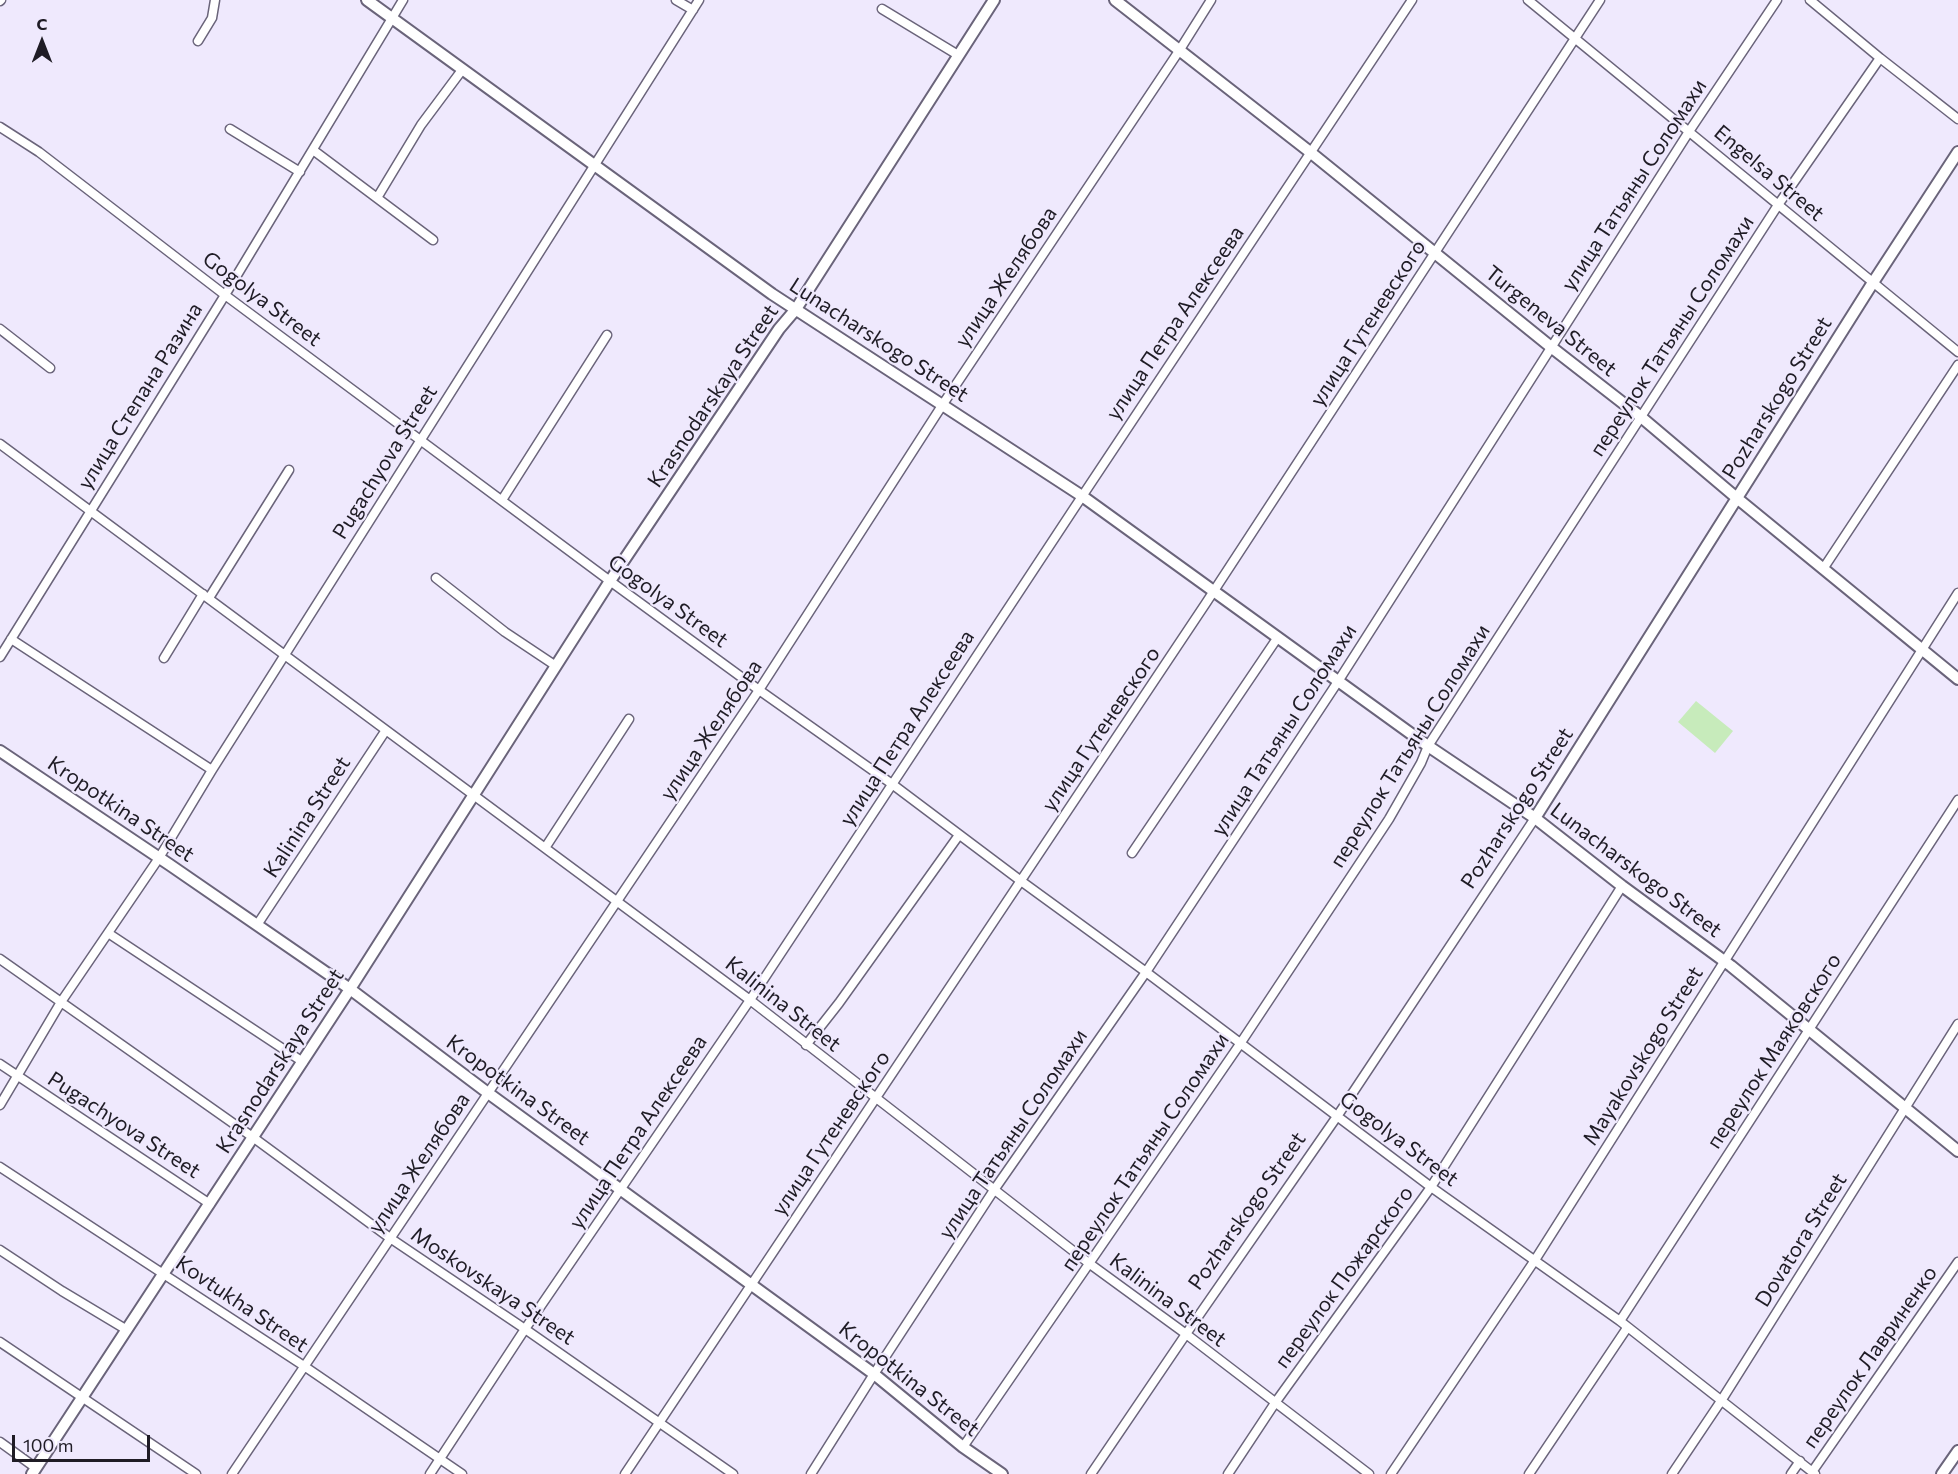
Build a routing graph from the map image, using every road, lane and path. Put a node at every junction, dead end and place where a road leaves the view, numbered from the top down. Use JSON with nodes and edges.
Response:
{"nodes":[{"id":1,"x":215,"y":0,"type":"edge"},
{"id":2,"x":367,"y":0,"type":"edge"},
{"id":3,"x":403,"y":0,"type":"edge"},
{"id":4,"x":676,"y":0,"type":"edge"},
{"id":5,"x":699,"y":0,"type":"edge"},
{"id":6,"x":994,"y":0,"type":"edge"},
{"id":7,"x":1115,"y":0,"type":"edge"},
{"id":8,"x":1211,"y":0,"type":"edge"},
{"id":9,"x":1412,"y":0,"type":"edge"},
{"id":10,"x":1528,"y":0,"type":"edge"},
{"id":11,"x":1600,"y":0,"type":"edge"},
{"id":12,"x":1777,"y":0,"type":"edge"},
{"id":13,"x":1810,"y":0,"type":"edge"},
{"id":14,"x":882,"y":9,"type":"dead end"},
{"id":15,"x":693,"y":10,"type":"junction"},
{"id":16,"x":392,"y":17,"type":"junction"},
{"id":17,"x":1576,"y":37,"type":"junction"},
{"id":18,"x":198,"y":41,"type":"dead end"},
{"id":19,"x":1179,"y":51,"type":"junction"},
{"id":20,"x":958,"y":56,"type":"junction"},
{"id":21,"x":1880,"y":58,"type":"junction"},
{"id":22,"x":462,"y":70,"type":"junction"},
{"id":23,"x":1958,"y":119,"type":"edge"},
{"id":24,"x":0,"y":127,"type":"edge"},
{"id":25,"x":230,"y":129,"type":"dead end"},
{"id":26,"x":1689,"y":130,"type":"junction"},
{"id":27,"x":313,"y":150,"type":"junction"},
{"id":28,"x":1310,"y":152,"type":"junction"},
{"id":29,"x":1958,"y":152,"type":"edge"},
{"id":30,"x":593,"y":165,"type":"junction"},
{"id":31,"x":300,"y":172,"type":"junction"},
{"id":32,"x":377,"y":198,"type":"junction"},
{"id":33,"x":1778,"y":205,"type":"junction"},
{"id":34,"x":433,"y":240,"type":"dead end"},
{"id":35,"x":1436,"y":253,"type":"junction"},
{"id":36,"x":1872,"y":284,"type":"junction"},
{"id":37,"x":225,"y":295,"type":"junction"},
{"id":38,"x":796,"y":309,"type":"junction"},
{"id":39,"x":0,"y":329,"type":"edge"},
{"id":40,"x":607,"y":335,"type":"dead end"},
{"id":41,"x":1551,"y":347,"type":"junction"},
{"id":42,"x":1958,"y":352,"type":"edge"},
{"id":43,"x":1958,"y":364,"type":"edge"},
{"id":44,"x":50,"y":368,"type":"dead end"},
{"id":45,"x":943,"y":404,"type":"junction"},
{"id":46,"x":1641,"y":417,"type":"junction"},
{"id":47,"x":420,"y":439,"type":"junction"},
{"id":48,"x":0,"y":444,"type":"edge"},
{"id":49,"x":289,"y":470,"type":"dead end"},
{"id":50,"x":1082,"y":496,"type":"junction"},
{"id":51,"x":1738,"y":499,"type":"junction"},
{"id":52,"x":502,"y":500,"type":"junction"},
{"id":53,"x":90,"y":510,"type":"junction"},
{"id":54,"x":1823,"y":569,"type":"junction"},
{"id":55,"x":436,"y":578,"type":"dead end"},
{"id":56,"x":610,"y":581,"type":"junction"},
{"id":57,"x":1213,"y":592,"type":"junction"},
{"id":58,"x":1958,"y":593,"type":"edge"},
{"id":59,"x":206,"y":596,"type":"junction"},
{"id":60,"x":1278,"y":637,"type":"junction"},
{"id":61,"x":11,"y":639,"type":"junction"},
{"id":62,"x":1922,"y":650,"type":"junction"},
{"id":63,"x":286,"y":655,"type":"junction"},
{"id":64,"x":0,"y":657,"type":"edge"},
{"id":65,"x":164,"y":658,"type":"dead end"},
{"id":66,"x":556,"y":666,"type":"junction"},
{"id":67,"x":1958,"y":679,"type":"edge"},
{"id":68,"x":1340,"y":680,"type":"junction"},
{"id":69,"x":759,"y":690,"type":"junction"},
{"id":70,"x":629,"y":719,"type":"dead end"},
{"id":71,"x":386,"y":730,"type":"junction"},
{"id":72,"x":1428,"y":746,"type":"junction"},
{"id":73,"x":0,"y":751,"type":"edge"},
{"id":74,"x":212,"y":770,"type":"junction"},
{"id":75,"x":892,"y":784,"type":"junction"},
{"id":76,"x":475,"y":795,"type":"junction"},
{"id":77,"x":1958,"y":800,"type":"edge"},
{"id":78,"x":1535,"y":818,"type":"junction"},
{"id":79,"x":959,"y":835,"type":"junction"},
{"id":80,"x":545,"y":849,"type":"junction"},
{"id":81,"x":1132,"y":853,"type":"dead end"},
{"id":82,"x":159,"y":858,"type":"junction"},
{"id":83,"x":1021,"y":881,"type":"junction"},
{"id":84,"x":1622,"y":886,"type":"junction"},
{"id":85,"x":617,"y":902,"type":"junction"},
{"id":86,"x":256,"y":924,"type":"junction"},
{"id":87,"x":108,"y":933,"type":"junction"},
{"id":88,"x":0,"y":960,"type":"edge"},
{"id":89,"x":1724,"y":961,"type":"junction"},
{"id":90,"x":1146,"y":972,"type":"junction"},
{"id":91,"x":350,"y":989,"type":"junction"},
{"id":92,"x":750,"y":1000,"type":"junction"},
{"id":93,"x":61,"y":1002,"type":"junction"},
{"id":94,"x":1958,"y":1024,"type":"edge"},
{"id":95,"x":1809,"y":1029,"type":"junction"},
{"id":96,"x":1240,"y":1044,"type":"junction"},
{"id":97,"x":806,"y":1045,"type":"junction"},
{"id":98,"x":303,"y":1062,"type":"junction"},
{"id":99,"x":0,"y":1064,"type":"edge"},
{"id":100,"x":17,"y":1076,"type":"junction"},
{"id":101,"x":488,"y":1094,"type":"junction"},
{"id":102,"x":875,"y":1099,"type":"junction"},
{"id":103,"x":0,"y":1105,"type":"edge"},
{"id":104,"x":1905,"y":1107,"type":"junction"},
{"id":105,"x":1338,"y":1115,"type":"junction"},
{"id":106,"x":254,"y":1138,"type":"junction"},
{"id":107,"x":1958,"y":1151,"type":"edge"},
{"id":108,"x":0,"y":1167,"type":"edge"},
{"id":109,"x":1431,"y":1186,"type":"junction"},
{"id":110,"x":621,"y":1189,"type":"junction"},
{"id":111,"x":994,"y":1190,"type":"junction"},
{"id":112,"x":210,"y":1203,"type":"junction"},
{"id":113,"x":390,"y":1238,"type":"junction"},
{"id":114,"x":0,"y":1250,"type":"edge"},
{"id":115,"x":1535,"y":1260,"type":"junction"},
{"id":116,"x":1958,"y":1262,"type":"edge"},
{"id":117,"x":1090,"y":1264,"type":"junction"},
{"id":118,"x":164,"y":1274,"type":"junction"},
{"id":119,"x":751,"y":1285,"type":"junction"},
{"id":120,"x":1620,"y":1321,"type":"junction"},
{"id":121,"x":1628,"y":1328,"type":"junction"},
{"id":122,"x":525,"y":1329,"type":"junction"},
{"id":123,"x":127,"y":1330,"type":"junction"},
{"id":124,"x":1186,"y":1334,"type":"junction"},
{"id":125,"x":0,"y":1342,"type":"edge"},
{"id":126,"x":304,"y":1366,"type":"junction"},
{"id":127,"x":874,"y":1374,"type":"junction"},
{"id":128,"x":82,"y":1398,"type":"junction"},
{"id":129,"x":1721,"y":1401,"type":"junction"},
{"id":130,"x":1275,"y":1403,"type":"junction"},
{"id":131,"x":659,"y":1422,"type":"junction"},
{"id":132,"x":0,"y":1442,"type":"edge"},
{"id":133,"x":963,"y":1446,"type":"junction"},
{"id":134,"x":1958,"y":1451,"type":"edge"},
{"id":135,"x":440,"y":1459,"type":"junction"},
{"id":136,"x":1800,"y":1461,"type":"junction"},
{"id":137,"x":34,"y":1471,"type":"edge"},
{"id":138,"x":1813,"y":1473,"type":"edge"},
{"id":139,"x":196,"y":1474,"type":"edge"},
{"id":140,"x":232,"y":1474,"type":"edge"},
{"id":141,"x":430,"y":1474,"type":"edge"},
{"id":142,"x":462,"y":1474,"type":"edge"},
{"id":143,"x":626,"y":1474,"type":"edge"},
{"id":144,"x":733,"y":1474,"type":"edge"},
{"id":145,"x":811,"y":1474,"type":"edge"},
{"id":146,"x":1002,"y":1474,"type":"edge"},
{"id":147,"x":1091,"y":1474,"type":"edge"},
{"id":148,"x":1228,"y":1474,"type":"edge"},
{"id":149,"x":1369,"y":1474,"type":"edge"},
{"id":150,"x":1391,"y":1474,"type":"edge"},
{"id":151,"x":1529,"y":1474,"type":"edge"},
{"id":152,"x":1672,"y":1474,"type":"edge"},
{"id":153,"x":1791,"y":1474,"type":"edge"},
{"id":154,"x":1942,"y":1474,"type":"edge"}],
"edges":[{"from":1,"to":18,"type":"street"},
{"from":2,"to":16,"type":"main road","name":"Lunacharskogo Street"},
{"from":3,"to":16,"type":"street","name":"улица Степана Разина"},
{"from":4,"to":15,"type":"street"},
{"from":5,"to":15,"type":"street","name":"Pugachyova Street"},
{"from":6,"to":20,"type":"main road","name":"Krasnodarskaya Street"},
{"from":7,"to":19,"type":"main road","name":"Turgeneva Street"},
{"from":8,"to":19,"type":"street","name":"улица Желябова"},
{"from":9,"to":28,"type":"street","name":"улица Петра Алексеева"},
{"from":10,"to":17,"type":"street","name":"Engelsa Street"},
{"from":11,"to":17,"type":"street","name":"улица Гутеневского"},
{"from":12,"to":26,"type":"street","name":"улица Татьяны Соломахи"},
{"from":13,"to":21,"type":"street"},
{"from":14,"to":20,"type":"street"},
{"from":15,"to":30,"type":"street","name":"Pugachyova Street"},
{"from":16,"to":22,"type":"main road","name":"Lunacharskogo Street"},
{"from":16,"to":27,"type":"street","name":"улица Степана Разина"},
{"from":17,"to":26,"type":"street","name":"Engelsa Street"},
{"from":17,"to":35,"type":"street","name":"улица Гутеневского"},
{"from":19,"to":28,"type":"main road","name":"Turgeneva Street"},
{"from":19,"to":45,"type":"street","name":"улица Желябова"},
{"from":20,"to":38,"type":"main road","name":"Krasnodarskaya Street"},
{"from":21,"to":23,"type":"street"},
{"from":21,"to":33,"type":"street","name":"переулок Татьяны Соломахи"},
{"from":22,"to":30,"type":"main road","name":"Lunacharskogo Street"},
{"from":22,"to":32,"type":"street"},
{"from":24,"to":37,"type":"street","name":"Gogolya Street"},
{"from":25,"to":31,"type":"street"},
{"from":26,"to":33,"type":"street","name":"Engelsa Street"},
{"from":26,"to":41,"type":"street","name":"улица Татьяны Соломахи"},
{"from":27,"to":31,"type":"street","name":"улица Степана Разина"},
{"from":27,"to":32,"type":"street"},
{"from":28,"to":35,"type":"main road","name":"Turgeneva Street"},
{"from":28,"to":50,"type":"street","name":"улица Петра Алексеева"},
{"from":29,"to":36,"type":"main road","name":"Pozharskogo Street"},
{"from":30,"to":38,"type":"main road","name":"Lunacharskogo Street"},
{"from":30,"to":47,"type":"street","name":"Pugachyova Street"},
{"from":31,"to":37,"type":"street","name":"улица Степана Разина"},
{"from":32,"to":34,"type":"street"},
{"from":33,"to":36,"type":"street","name":"Engelsa Street"},
{"from":33,"to":46,"type":"street","name":"переулок Татьяны Соломахи"},
{"from":35,"to":41,"type":"main road","name":"Turgeneva Street"},
{"from":35,"to":57,"type":"street","name":"улица Гутеневского"},
{"from":36,"to":42,"type":"street","name":"Engelsa Street"},
{"from":36,"to":51,"type":"main road","name":"Pozharskogo Street"},
{"from":37,"to":47,"type":"street","name":"Gogolya Street"},
{"from":37,"to":53,"type":"street","name":"улица Степана Разина"},
{"from":38,"to":45,"type":"main road","name":"Lunacharskogo Street"},
{"from":38,"to":56,"type":"main road","name":"Krasnodarskaya Street"},
{"from":39,"to":44,"type":"street"},
{"from":40,"to":52,"type":"street"},
{"from":41,"to":46,"type":"main road","name":"Turgeneva Street"},
{"from":41,"to":68,"type":"street","name":"улица Татьяны Соломахи"},
{"from":43,"to":54,"type":"street"},
{"from":45,"to":50,"type":"main road","name":"Lunacharskogo Street"},
{"from":45,"to":69,"type":"street","name":"улица Желябова"},
{"from":46,"to":51,"type":"main road","name":"Turgeneva Street"},
{"from":46,"to":72,"type":"street","name":"переулок Татьяны Соломахи"},
{"from":47,"to":52,"type":"street","name":"Gogolya Street"},
{"from":47,"to":63,"type":"street","name":"Pugachyova Street"},
{"from":48,"to":53,"type":"street","name":"Kalinina Street"},
{"from":49,"to":59,"type":"street"},
{"from":50,"to":57,"type":"main road","name":"Lunacharskogo Street"},
{"from":50,"to":75,"type":"street","name":"улица Петра Алексеева"},
{"from":51,"to":54,"type":"main road","name":"Turgeneva Street"},
{"from":51,"to":78,"type":"main road","name":"Pozharskogo Street"},
{"from":52,"to":56,"type":"street","name":"Gogolya Street"},
{"from":53,"to":59,"type":"street","name":"Kalinina Street"},
{"from":53,"to":61,"type":"street","name":"улица Степана Разина"},
{"from":54,"to":62,"type":"main road","name":"Turgeneva Street"},
{"from":55,"to":66,"type":"street"},
{"from":56,"to":66,"type":"main road","name":"Krasnodarskaya Street"},
{"from":56,"to":69,"type":"street","name":"Gogolya Street"},
{"from":57,"to":60,"type":"main road","name":"Lunacharskogo Street"},
{"from":57,"to":83,"type":"street","name":"улица Гутеневского"},
{"from":58,"to":62,"type":"street","name":"Mayakovskogo Street"},
{"from":59,"to":63,"type":"street","name":"Kalinina Street"},
{"from":59,"to":65,"type":"street"},
{"from":60,"to":68,"type":"main road","name":"Lunacharskogo Street"},
{"from":60,"to":81,"type":"street"},
{"from":61,"to":64,"type":"street","name":"улица Степана Разина"},
{"from":61,"to":74,"type":"street"},
{"from":62,"to":67,"type":"main road","name":"Turgeneva Street"},
{"from":62,"to":89,"type":"street","name":"Mayakovskogo Street"},
{"from":63,"to":71,"type":"street","name":"Kalinina Street"},
{"from":63,"to":74,"type":"street","name":"Pugachyova Street"},
{"from":66,"to":76,"type":"main road","name":"Krasnodarskaya Street"},
{"from":68,"to":72,"type":"main road","name":"Lunacharskogo Street"},
{"from":68,"to":90,"type":"street","name":"улица Татьяны Соломахи"},
{"from":69,"to":75,"type":"street","name":"Gogolya Street"},
{"from":69,"to":85,"type":"street","name":"улица Желябова"},
{"from":70,"to":80,"type":"street"},
{"from":71,"to":76,"type":"street","name":"Kalinina Street"},
{"from":71,"to":86,"type":"street","name":"Kalinina Street"},
{"from":72,"to":78,"type":"main road","name":"Lunacharskogo Street"},
{"from":72,"to":96,"type":"street","name":"переулок Татьяны Соломахи"},
{"from":73,"to":82,"type":"main road","name":"Kropotkina Street"},
{"from":74,"to":82,"type":"street","name":"Pugachyova Street"},
{"from":75,"to":79,"type":"street","name":"Gogolya Street"},
{"from":75,"to":92,"type":"street","name":"улица Петра Алексеева"},
{"from":76,"to":80,"type":"street","name":"Kalinina Street"},
{"from":76,"to":91,"type":"main road","name":"Krasnodarskaya Street"},
{"from":77,"to":95,"type":"street","name":"переулок Маяковского"},
{"from":78,"to":84,"type":"main road","name":"Lunacharskogo Street"},
{"from":78,"to":105,"type":"street","name":"Pozharskogo Street"},
{"from":79,"to":83,"type":"street","name":"Gogolya Street"},
{"from":79,"to":97,"type":"street"},
{"from":80,"to":85,"type":"street","name":"Kalinina Street"},
{"from":82,"to":86,"type":"main road","name":"Kropotkina Street"},
{"from":82,"to":87,"type":"street","name":"Pugachyova Street"},
{"from":83,"to":90,"type":"street","name":"Gogolya Street"},
{"from":83,"to":102,"type":"street","name":"улица Гутеневского"},
{"from":84,"to":89,"type":"main road","name":"Lunacharskogo Street"},
{"from":84,"to":109,"type":"street","name":"переулок Пожарского"},
{"from":85,"to":92,"type":"street","name":"Kalinina Street"},
{"from":85,"to":101,"type":"street","name":"улица Желябова"},
{"from":86,"to":91,"type":"main road","name":"Kropotkina Street"},
{"from":87,"to":93,"type":"street","name":"Pugachyova Street"},
{"from":87,"to":98,"type":"street"},
{"from":88,"to":93,"type":"street","name":"Moskovskaya Street"},
{"from":89,"to":95,"type":"main road","name":"Lunacharskogo Street"},
{"from":89,"to":115,"type":"street","name":"Mayakovskogo Street"},
{"from":90,"to":96,"type":"street","name":"Gogolya Street"},
{"from":90,"to":111,"type":"street","name":"улица Татьяны Соломахи"},
{"from":91,"to":98,"type":"main road","name":"Krasnodarskaya Street"},
{"from":91,"to":101,"type":"main road","name":"Kropotkina Street"},
{"from":92,"to":97,"type":"street","name":"Kalinina Street"},
{"from":92,"to":110,"type":"street","name":"улица Петра Алексеева"},
{"from":93,"to":100,"type":"street","name":"Pugachyova Street"},
{"from":93,"to":106,"type":"street","name":"Moskovskaya Street"},
{"from":94,"to":104,"type":"street","name":"Dovatora Street"},
{"from":95,"to":104,"type":"main road","name":"Lunacharskogo Street"},
{"from":95,"to":120,"type":"street","name":"переулок Маяковского"},
{"from":96,"to":105,"type":"street","name":"Gogolya Street"},
{"from":96,"to":117,"type":"street","name":"переулок Татьяны Соломахи"},
{"from":97,"to":102,"type":"street","name":"Kalinina Street"},
{"from":98,"to":106,"type":"main road","name":"Krasnodarskaya Street"},
{"from":99,"to":100,"type":"street"},
{"from":100,"to":103,"type":"street","name":"Pugachyova Street"},
{"from":100,"to":112,"type":"street","name":"Pugachyova Street"},
{"from":101,"to":110,"type":"main road","name":"Kropotkina Street"},
{"from":101,"to":113,"type":"street","name":"улица Желябова"},
{"from":102,"to":111,"type":"street","name":"Kalinina Street"},
{"from":102,"to":119,"type":"street","name":"улица Гутеневского"},
{"from":104,"to":107,"type":"main road","name":"Lunacharskogo Street"},
{"from":104,"to":129,"type":"street","name":"Dovatora Street"},
{"from":105,"to":109,"type":"street","name":"Gogolya Street"},
{"from":105,"to":124,"type":"street","name":"Pozharskogo Street"},
{"from":106,"to":112,"type":"main road","name":"Krasnodarskaya Street"},
{"from":106,"to":113,"type":"street","name":"Moskovskaya Street"},
{"from":108,"to":118,"type":"street","name":"Kovtukha Street"},
{"from":109,"to":115,"type":"street","name":"Gogolya Street"},
{"from":109,"to":130,"type":"street","name":"переулок Пожарского"},
{"from":110,"to":119,"type":"main road","name":"Kropotkina Street"},
{"from":110,"to":122,"type":"street","name":"улица Петра Алексеева"},
{"from":111,"to":117,"type":"street","name":"Kalinina Street"},
{"from":111,"to":127,"type":"street","name":"улица Татьяны Соломахи"},
{"from":112,"to":118,"type":"main road","name":"Krasnodarskaya Street"},
{"from":113,"to":122,"type":"street","name":"Moskovskaya Street"},
{"from":113,"to":126,"type":"street","name":"улица Желябова"},
{"from":114,"to":123,"type":"street"},
{"from":115,"to":120,"type":"street","name":"Gogolya Street"},
{"from":115,"to":150,"type":"street","name":"Mayakovskogo Street"},
{"from":116,"to":138,"type":"street","name":"переулок Лавриненко"},
{"from":117,"to":124,"type":"street","name":"Kalinina Street"},
{"from":117,"to":133,"type":"street","name":"переулок Татьяны Соломахи"},
{"from":118,"to":123,"type":"main road","name":"Krasnodarskaya Street"},
{"from":118,"to":126,"type":"street","name":"Kovtukha Street"},
{"from":119,"to":127,"type":"main road","name":"Kropotkina Street"},
{"from":119,"to":131,"type":"street","name":"улица Гутеневского"},
{"from":120,"to":121,"type":"street","name":"Gogolya Street"},
{"from":121,"to":129,"type":"street","name":"Gogolya Street"},
{"from":121,"to":151,"type":"street"},
{"from":122,"to":131,"type":"street","name":"Moskovskaya Street"},
{"from":122,"to":135,"type":"street","name":"улица Петра Алексеева"},
{"from":123,"to":128,"type":"main road","name":"Krasnodarskaya Street"},
{"from":124,"to":130,"type":"street","name":"Kalinina Street"},
{"from":124,"to":147,"type":"street","name":"Pozharskogo Street"},
{"from":125,"to":128,"type":"street"},
{"from":126,"to":135,"type":"street","name":"Kovtukha Street"},
{"from":126,"to":140,"type":"street","name":"улица Желябова"},
{"from":127,"to":133,"type":"main road","name":"Kropotkina Street"},
{"from":127,"to":145,"type":"street","name":"улица Татьяны Соломахи"},
{"from":128,"to":137,"type":"main road","name":"Krasnodarskaya Street"},
{"from":128,"to":139,"type":"street"},
{"from":129,"to":136,"type":"street","name":"Gogolya Street"},
{"from":129,"to":152,"type":"street","name":"Dovatora Street"},
{"from":130,"to":148,"type":"street","name":"переулок Пожарского"},
{"from":130,"to":149,"type":"street","name":"Kalinina Street"},
{"from":131,"to":143,"type":"street","name":"улица Гутеневского"},
{"from":131,"to":144,"type":"street","name":"Moskovskaya Street"},
{"from":132,"to":137,"type":"street"},
{"from":133,"to":146,"type":"main road","name":"Kropotkina Street"},
{"from":134,"to":154,"type":"main road"},
{"from":135,"to":141,"type":"street","name":"улица Петра Алексеева"},
{"from":135,"to":142,"type":"street","name":"Kovtukha Street"},
{"from":136,"to":138,"type":"street","name":"Gogolya Street"},
{"from":136,"to":153,"type":"street","name":"переулок Лавриненко"}]}
